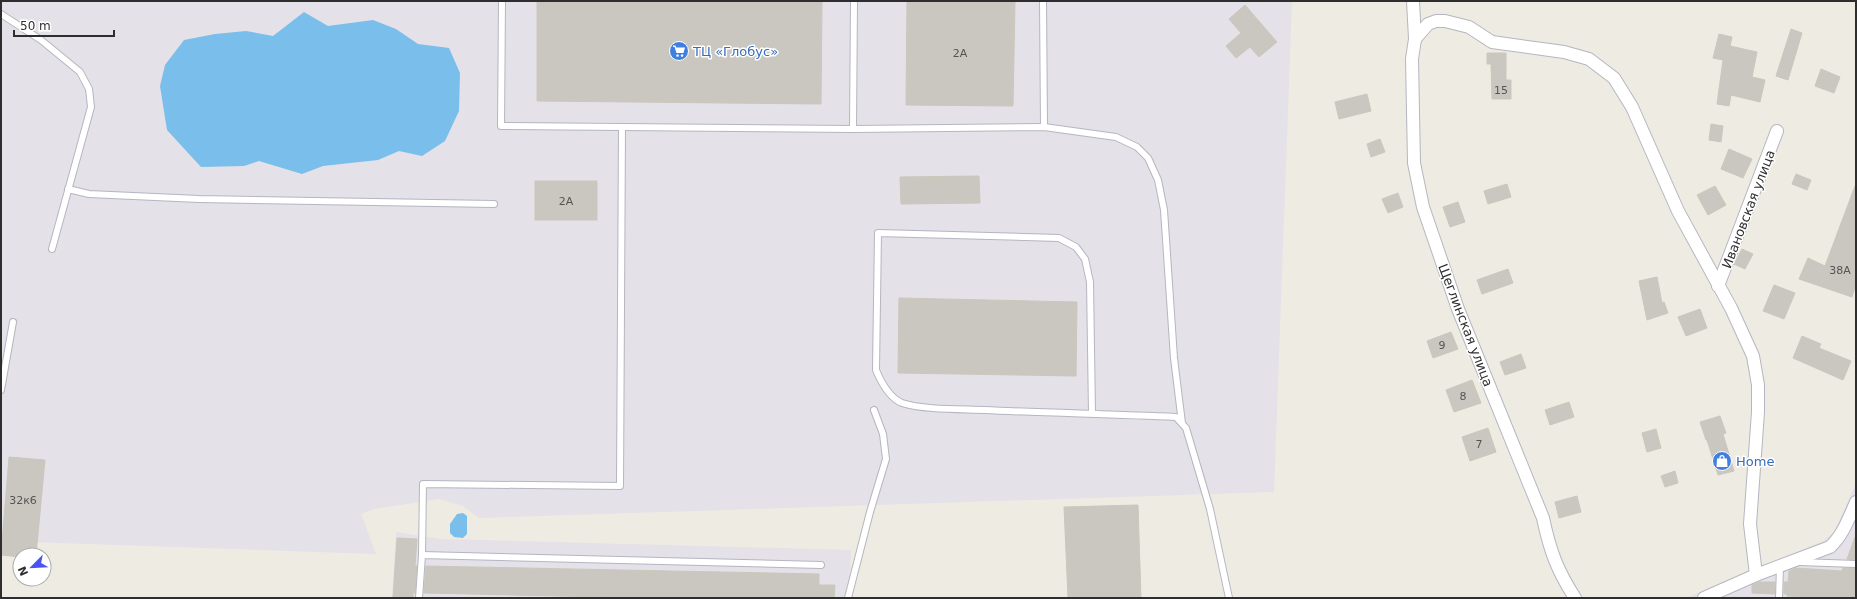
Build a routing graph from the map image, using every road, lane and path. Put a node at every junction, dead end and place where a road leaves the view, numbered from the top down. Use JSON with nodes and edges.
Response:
{"nodes":[{"id":1,"x":502,"y":1,"type":"edge"},
{"id":2,"x":854,"y":1,"type":"edge"},
{"id":3,"x":1043,"y":1,"type":"edge"},
{"id":4,"x":1413,"y":1,"type":"edge"},
{"id":5,"x":1,"y":14,"type":"edge"},
{"id":6,"x":1415,"y":39,"type":"junction"},
{"id":7,"x":622,"y":127,"type":"junction"},
{"id":8,"x":1044,"y":127,"type":"junction"},
{"id":9,"x":854,"y":129,"type":"junction"},
{"id":10,"x":1777,"y":131,"type":"dead end"},
{"id":11,"x":68,"y":189,"type":"junction"},
{"id":12,"x":494,"y":204,"type":"dead end"},
{"id":13,"x":52,"y":249,"type":"dead end"},
{"id":14,"x":1718,"y":286,"type":"junction"},
{"id":15,"x":13,"y":322,"type":"dead end"},
{"id":16,"x":1,"y":390,"type":"edge"},
{"id":17,"x":874,"y":410,"type":"dead end"},
{"id":18,"x":1092,"y":414,"type":"junction"},
{"id":19,"x":1182,"y":423,"type":"junction"},
{"id":20,"x":1856,"y":502,"type":"edge"},
{"id":21,"x":1852,"y":522,"type":"edge"},
{"id":22,"x":422,"y":555,"type":"junction"},
{"id":23,"x":1792,"y":562,"type":"junction"},
{"id":24,"x":1856,"y":564,"type":"edge"},
{"id":25,"x":821,"y":565,"type":"dead end"},
{"id":26,"x":1780,"y":566,"type":"junction"},
{"id":27,"x":1756,"y":575,"type":"junction"},
{"id":28,"x":419,"y":598,"type":"edge"},
{"id":29,"x":848,"y":598,"type":"edge"},
{"id":30,"x":1229,"y":598,"type":"edge"},
{"id":31,"x":1575,"y":598,"type":"edge"},
{"id":32,"x":1704,"y":598,"type":"edge"},
{"id":33,"x":1779,"y":598,"type":"edge"}],
"edges":[{"from":1,"to":7,"type":"lane"},
{"from":2,"to":9,"type":"lane"},
{"from":3,"to":8,"type":"lane"},
{"from":4,"to":6,"type":"street","name":"Щеглинская улица"},
{"from":5,"to":11,"type":"lane"},
{"from":6,"to":14,"type":"street"},
{"from":6,"to":31,"type":"street","name":"Щеглинская улица"},
{"from":7,"to":9,"type":"lane"},
{"from":7,"to":22,"type":"lane"},
{"from":8,"to":9,"type":"lane"},
{"from":8,"to":19,"type":"lane"},
{"from":10,"to":14,"type":"street","name":"Ивановская улица"},
{"from":11,"to":12,"type":"lane"},
{"from":11,"to":13,"type":"lane"},
{"from":14,"to":27,"type":"street"},
{"from":15,"to":16,"type":"lane"},
{"from":17,"to":29,"type":"lane"},
{"from":18,"to":18,"type":"lane"},
{"from":18,"to":19,"type":"lane"},
{"from":19,"to":30,"type":"lane"},
{"from":20,"to":21,"type":"street"},
{"from":21,"to":23,"type":"street"},
{"from":22,"to":25,"type":"lane"},
{"from":22,"to":28,"type":"lane"},
{"from":23,"to":24,"type":"lane"},
{"from":23,"to":26,"type":"street"},
{"from":26,"to":27,"type":"street"},
{"from":26,"to":33,"type":"lane"},
{"from":27,"to":32,"type":"street"}]}
